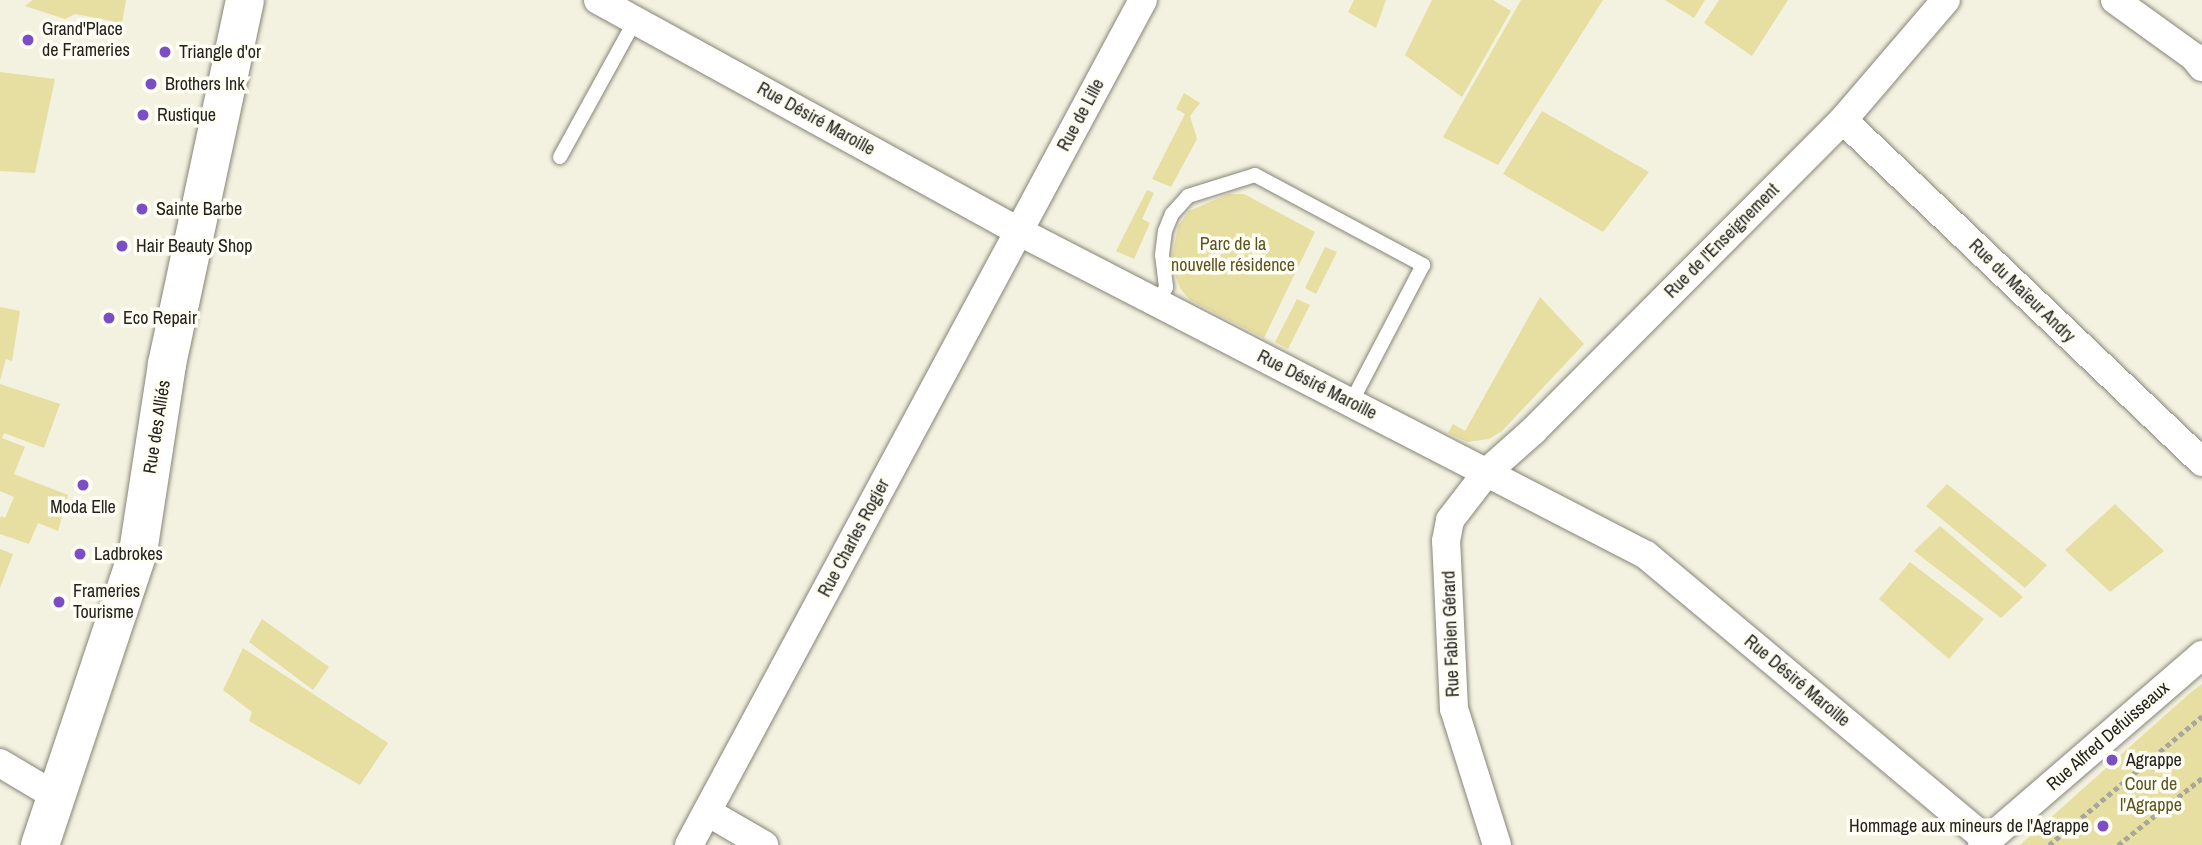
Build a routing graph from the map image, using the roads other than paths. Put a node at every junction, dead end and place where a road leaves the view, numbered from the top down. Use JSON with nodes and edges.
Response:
{"nodes":[{"id":1,"x":245,"y":0,"type":"edge"},
{"id":2,"x":598,"y":0,"type":"edge"},
{"id":3,"x":1143,"y":0,"type":"edge"},
{"id":4,"x":2115,"y":0,"type":"edge"},
{"id":5,"x":1939,"y":10,"type":"edge"},
{"id":6,"x":636,"y":19,"type":"junction"},
{"id":7,"x":2199,"y":58,"type":"edge"},
{"id":8,"x":1843,"y":120,"type":"junction"},
{"id":9,"x":560,"y":157,"type":"dead end"},
{"id":10,"x":1018,"y":231,"type":"junction"},
{"id":11,"x":1158,"y":303,"type":"junction"},
{"id":12,"x":1352,"y":403,"type":"junction"},
{"id":13,"x":2202,"y":462,"type":"edge"},
{"id":14,"x":1487,"y":472,"type":"junction"},
{"id":15,"x":2202,"y":655,"type":"edge"},
{"id":16,"x":0,"y":763,"type":"edge"},
{"id":17,"x":54,"y":795,"type":"junction"},
{"id":18,"x":709,"y":813,"type":"junction"},
{"id":19,"x":1985,"y":843,"type":"edge"},
{"id":20,"x":40,"y":845,"type":"edge"},
{"id":21,"x":689,"y":845,"type":"edge"},
{"id":22,"x":764,"y":845,"type":"edge"},
{"id":23,"x":1497,"y":845,"type":"edge"}],
"edges":[{"from":1,"to":17,"type":"main road","name":"Rue des Alliés"},
{"from":2,"to":6,"type":"street","name":"Rue Désiré Maroille"},
{"from":3,"to":10,"type":"street","name":"Rue de Lille"},
{"from":4,"to":7,"type":"street"},
{"from":5,"to":8,"type":"street","name":"Rue de l'Enseignement"},
{"from":6,"to":9,"type":"lane"},
{"from":6,"to":10,"type":"street","name":"Rue Désiré Maroille"},
{"from":8,"to":13,"type":"street","name":"Rue du Maïeur Andry"},
{"from":8,"to":14,"type":"street","name":"Rue de l'Enseignement"},
{"from":10,"to":11,"type":"street","name":"Rue Désiré Maroille"},
{"from":10,"to":18,"type":"street","name":"Rue Charles Rogier"},
{"from":11,"to":12,"type":"street","name":"Rue Désiré Maroille"},
{"from":11,"to":12,"type":"lane"},
{"from":12,"to":14,"type":"street","name":"Rue Désiré Maroille"},
{"from":14,"to":19,"type":"street","name":"Rue Désiré Maroille"},
{"from":14,"to":23,"type":"street","name":"Rue Fabien Gérard"},
{"from":15,"to":19,"type":"street","name":"Rue Alfred Defuisseaux"},
{"from":16,"to":17,"type":"street"},
{"from":17,"to":20,"type":"main road","name":"Rue des Alliés"},
{"from":18,"to":21,"type":"street","name":"Rue Charles Rogier"},
{"from":18,"to":22,"type":"street"}]}
